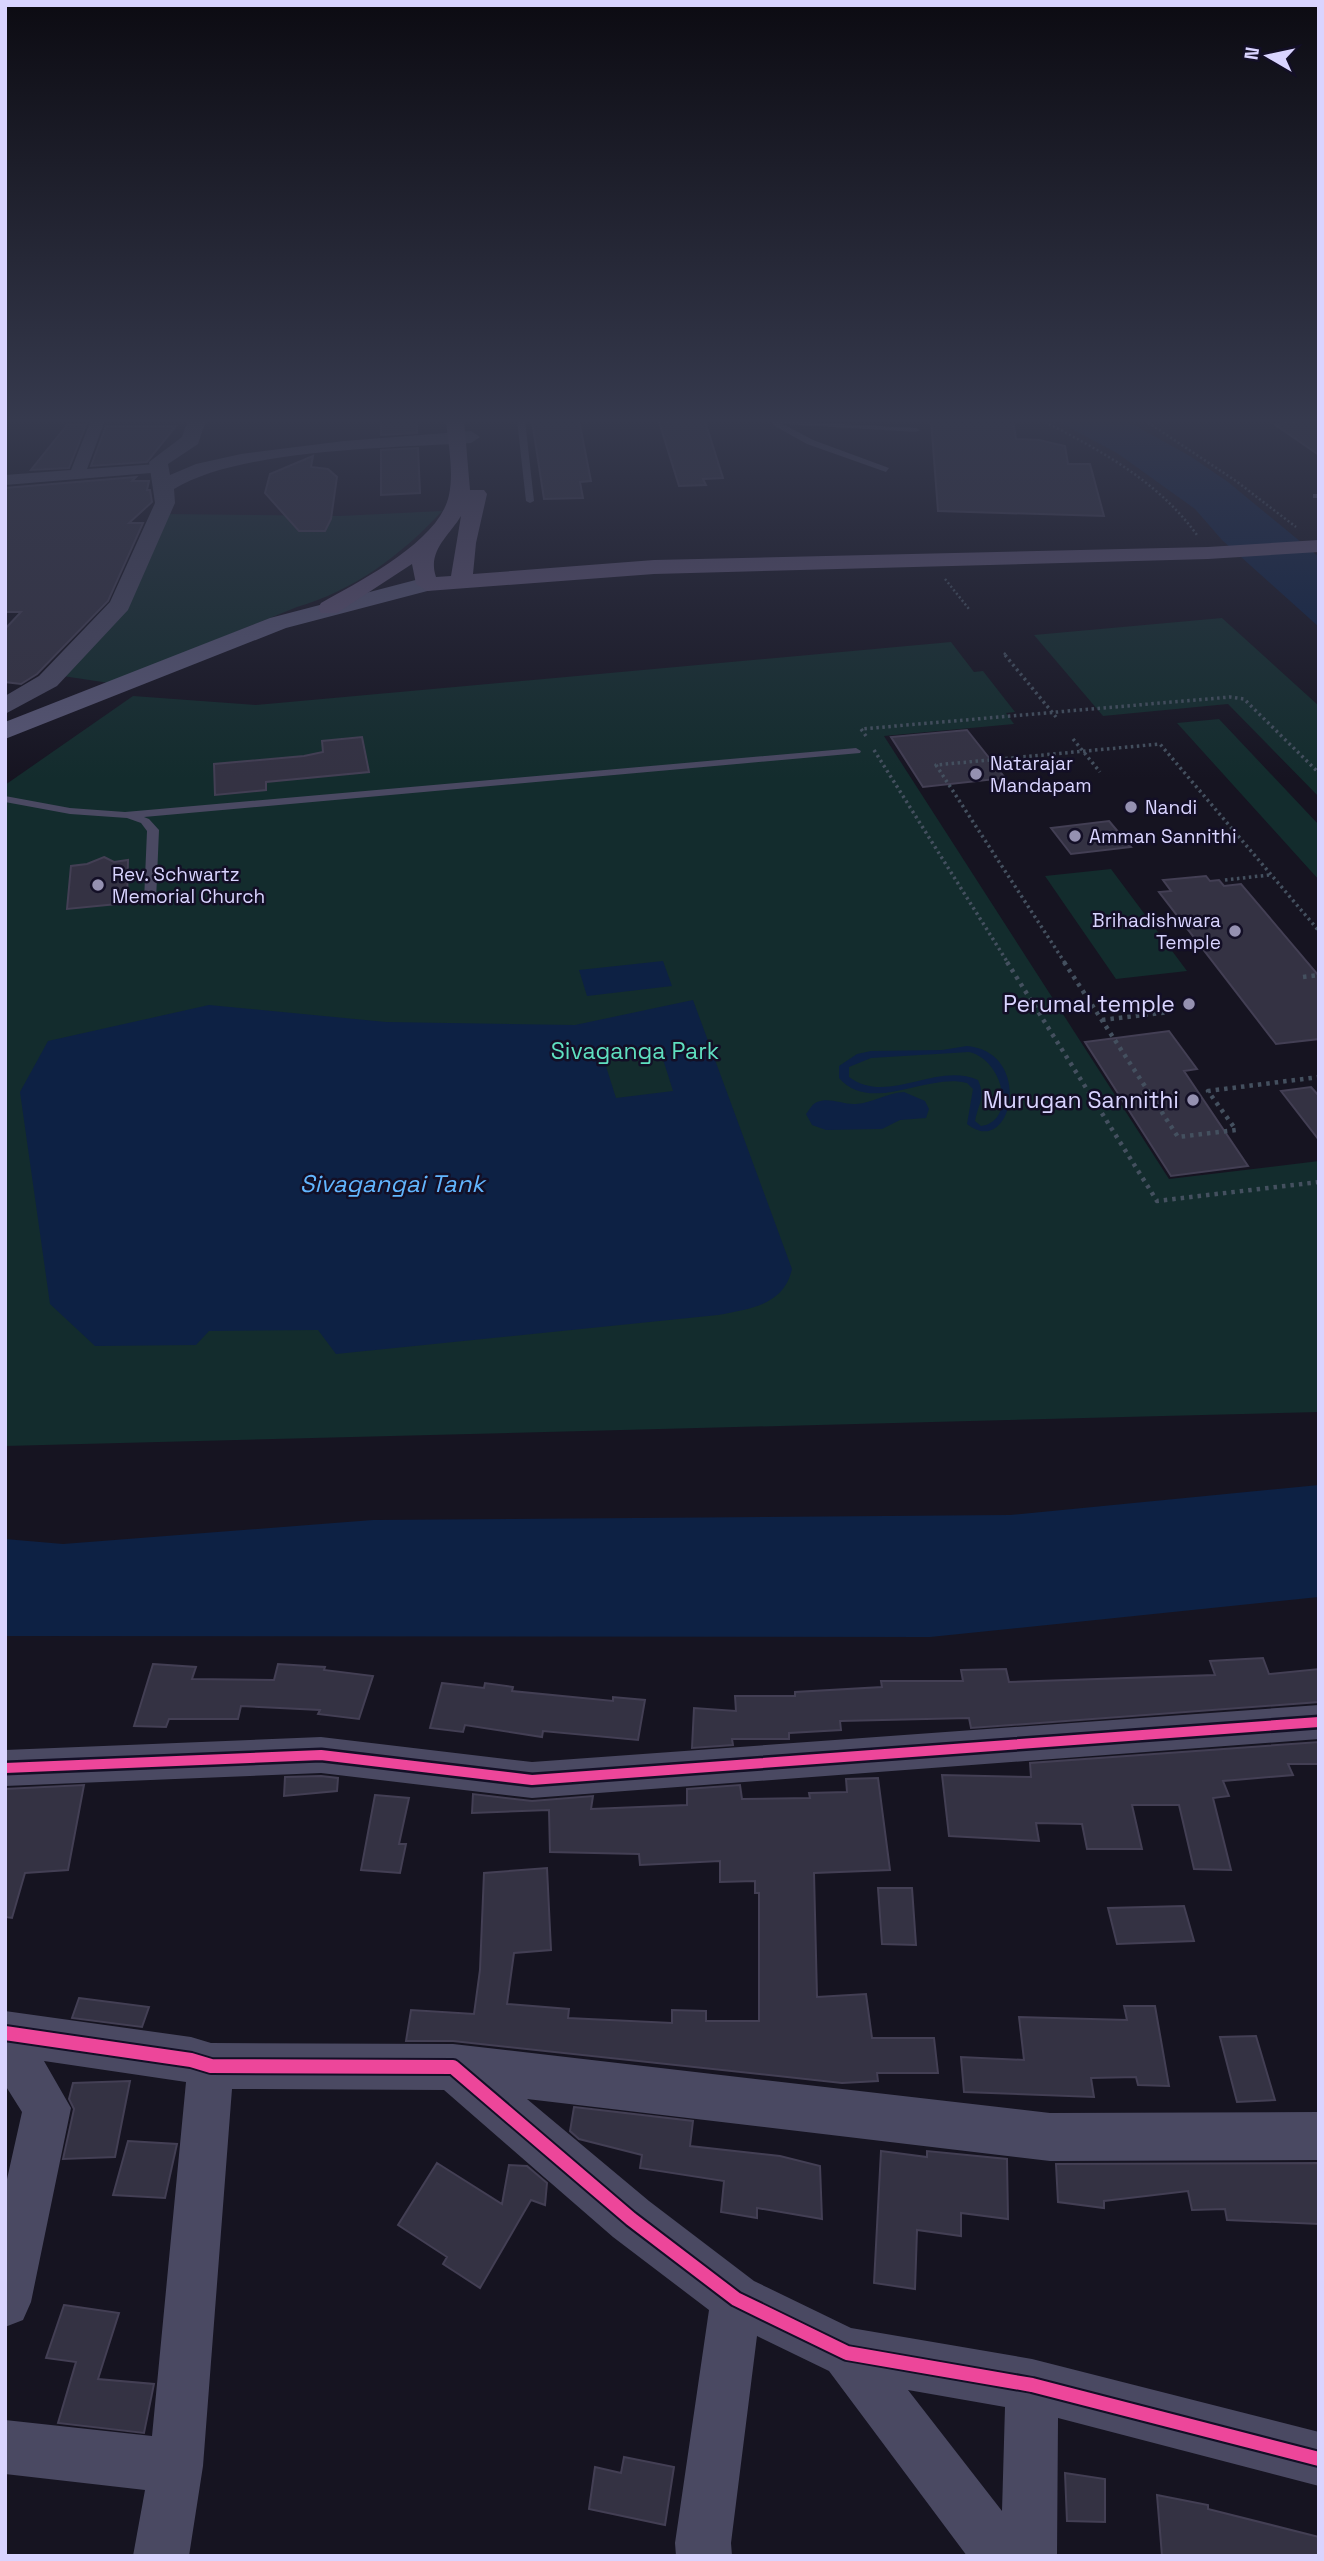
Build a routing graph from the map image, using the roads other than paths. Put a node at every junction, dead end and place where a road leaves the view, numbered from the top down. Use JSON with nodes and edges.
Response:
{"nodes":[{"id":1,"x":149,"y":540,"type":"edge"},
{"id":2,"x":436,"y":540,"type":"edge"},
{"id":3,"x":462,"y":540,"type":"edge"},
{"id":4,"x":467,"y":540,"type":"edge"},
{"id":5,"x":1308,"y":541,"type":"edge"},
{"id":6,"x":428,"y":544,"type":"junction"},
{"id":7,"x":550,"y":574,"type":"junction"},
{"id":8,"x":461,"y":581,"type":"junction"},
{"id":9,"x":427,"y":584,"type":"junction"},
{"id":10,"x":329,"y":608,"type":"junction"},
{"id":11,"x":48,"y":681,"type":"junction"},
{"id":12,"x":92,"y":696,"type":"junction"},
{"id":13,"x":5,"y":707,"type":"edge"},
{"id":14,"x":5,"y":731,"type":"edge"},
{"id":15,"x":856,"y":751,"type":"dead end"},
{"id":16,"x":5,"y":756,"type":"edge"},
{"id":17,"x":5,"y":799,"type":"edge"},
{"id":18,"x":125,"y":815,"type":"junction"},
{"id":19,"x":150,"y":901,"type":"dead end"},
{"id":20,"x":1319,"y":1722,"type":"edge"},
{"id":21,"x":5,"y":1768,"type":"edge"},
{"id":22,"x":5,"y":2033,"type":"edge"},
{"id":23,"x":5,"y":2043,"type":"edge"},
{"id":24,"x":211,"y":2066,"type":"junction"},
{"id":25,"x":453,"y":2067,"type":"junction"},
{"id":26,"x":1319,"y":2136,"type":"edge"},
{"id":27,"x":736,"y":2299,"type":"junction"},
{"id":28,"x":5,"y":2302,"type":"edge"},
{"id":29,"x":846,"y":2353,"type":"junction"},
{"id":30,"x":1032,"y":2385,"type":"junction"},
{"id":31,"x":5,"y":2447,"type":"edge"},
{"id":32,"x":1319,"y":2459,"type":"edge"},
{"id":33,"x":176,"y":2466,"type":"junction"},
{"id":34,"x":161,"y":2556,"type":"edge"},
{"id":35,"x":704,"y":2556,"type":"edge"},
{"id":36,"x":1002,"y":2556,"type":"edge"},
{"id":37,"x":1029,"y":2556,"type":"edge"}],
"edges":[{"from":1,"to":11,"type":"street"},
{"from":2,"to":6,"type":"main road"},
{"from":3,"to":8,"type":"main road"},
{"from":4,"to":7,"type":"main road"},
{"from":5,"to":7,"type":"main road"},
{"from":6,"to":9,"type":"main road"},
{"from":6,"to":10,"type":"main road"},
{"from":7,"to":8,"type":"main road"},
{"from":8,"to":9,"type":"main road"},
{"from":9,"to":10,"type":"main road"},
{"from":10,"to":12,"type":"main road"},
{"from":11,"to":12,"type":"street"},
{"from":11,"to":13,"type":"street"},
{"from":12,"to":14,"type":"main road"},
{"from":12,"to":16,"type":"main road"},
{"from":15,"to":18,"type":"lane"},
{"from":17,"to":18,"type":"lane"},
{"from":18,"to":19,"type":"lane"},
{"from":20,"to":21,"type":"street"},
{"from":22,"to":24,"type":"street"},
{"from":23,"to":28,"type":"street"},
{"from":24,"to":25,"type":"street"},
{"from":24,"to":33,"type":"street"},
{"from":25,"to":26,"type":"street"},
{"from":25,"to":27,"type":"street"},
{"from":27,"to":29,"type":"street"},
{"from":27,"to":35,"type":"street"},
{"from":29,"to":30,"type":"street"},
{"from":29,"to":36,"type":"street"},
{"from":30,"to":32,"type":"street"},
{"from":30,"to":37,"type":"street"},
{"from":31,"to":33,"type":"street"},
{"from":33,"to":34,"type":"street"}]}
